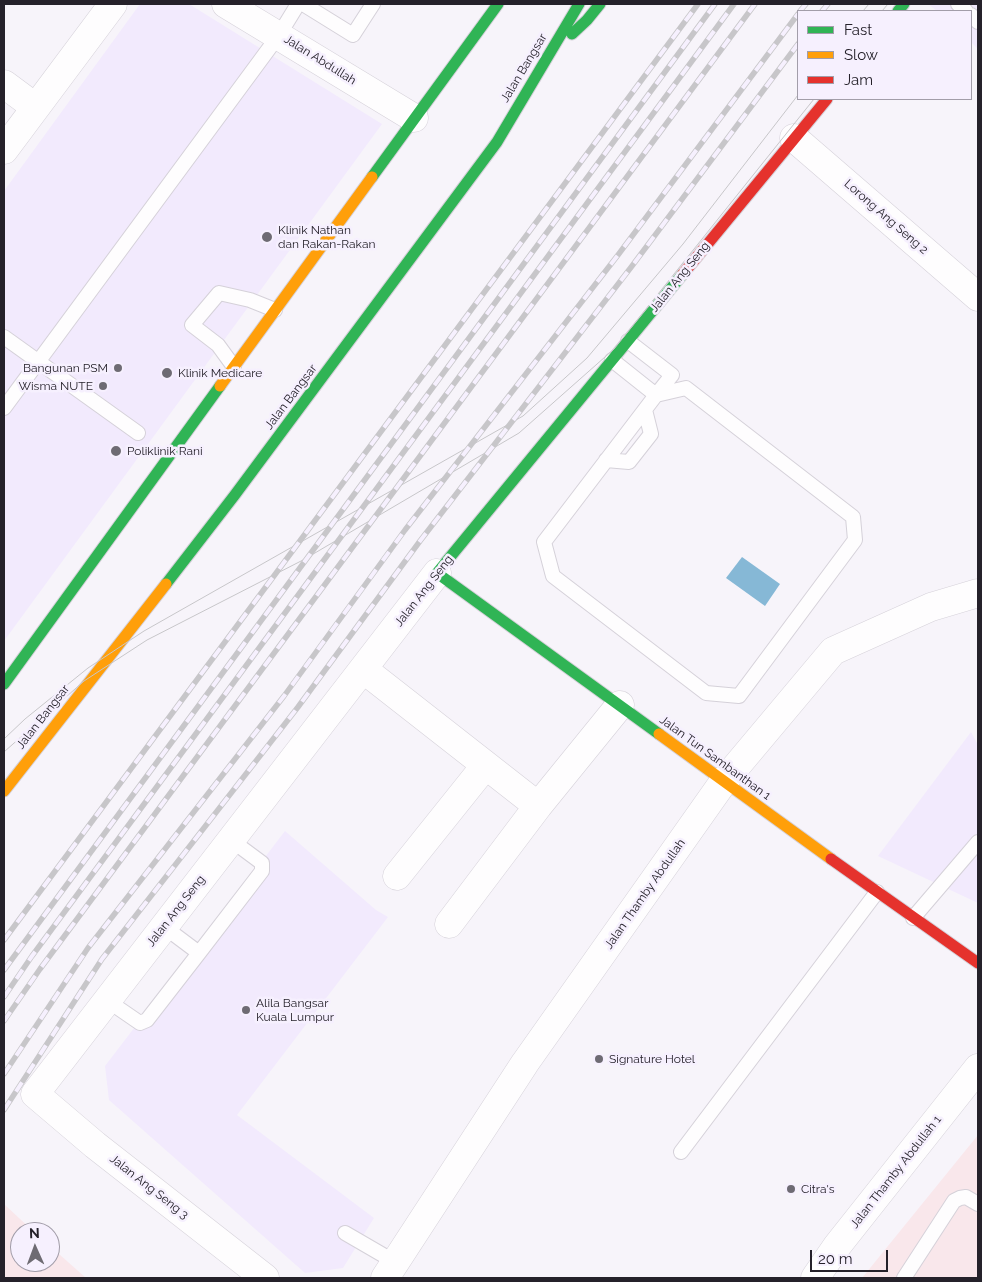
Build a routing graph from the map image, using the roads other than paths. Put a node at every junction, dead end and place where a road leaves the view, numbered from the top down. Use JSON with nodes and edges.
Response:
{"nodes":[{"id":1,"x":113,"y":4,"type":"edge"},
{"id":2,"x":226,"y":4,"type":"edge"},
{"id":3,"x":298,"y":4,"type":"edge"},
{"id":4,"x":303,"y":4,"type":"edge"},
{"id":5,"x":373,"y":4,"type":"edge"},
{"id":6,"x":498,"y":4,"type":"edge"},
{"id":7,"x":579,"y":4,"type":"edge"},
{"id":8,"x":600,"y":4,"type":"edge"},
{"id":9,"x":279,"y":35,"type":"junction"},
{"id":10,"x":546,"y":57,"type":"junction"},
{"id":11,"x":4,"y":84,"type":"edge"},
{"id":12,"x":826,"y":100,"type":"edge"},
{"id":13,"x":36,"y":107,"type":"junction"},
{"id":14,"x":414,"y":118,"type":"junction"},
{"id":15,"x":794,"y":138,"type":"junction"},
{"id":16,"x":4,"y":150,"type":"edge"},
{"id":17,"x":978,"y":297,"type":"edge"},
{"id":18,"x":275,"y":310,"type":"junction"},
{"id":19,"x":4,"y":337,"type":"edge"},
{"id":20,"x":628,"y":341,"type":"junction"},
{"id":21,"x":612,"y":360,"type":"junction"},
{"id":22,"x":38,"y":362,"type":"junction"},
{"id":23,"x":234,"y":367,"type":"junction"},
{"id":24,"x":656,"y":395,"type":"junction"},
{"id":25,"x":4,"y":408,"type":"edge"},
{"id":26,"x":644,"y":410,"type":"junction"},
{"id":27,"x":138,"y":433,"type":"dead end"},
{"id":28,"x":606,"y":460,"type":"junction"},
{"id":29,"x":437,"y":573,"type":"junction"},
{"id":30,"x":978,"y":593,"type":"edge"},
{"id":31,"x":363,"y":669,"type":"junction"},
{"id":32,"x":4,"y":684,"type":"edge"},
{"id":33,"x":620,"y":705,"type":"junction"},
{"id":34,"x":485,"y":766,"type":"junction"},
{"id":35,"x":724,"y":781,"type":"junction"},
{"id":36,"x":4,"y":791,"type":"edge"},
{"id":37,"x":538,"y":806,"type":"junction"},
{"id":38,"x":231,"y":840,"type":"junction"},
{"id":39,"x":978,"y":842,"type":"edge"},
{"id":40,"x":397,"y":876,"type":"dead end"},
{"id":41,"x":877,"y":892,"type":"junction"},
{"id":42,"x":913,"y":918,"type":"junction"},
{"id":43,"x":449,"y":924,"type":"dead end"},
{"id":44,"x":163,"y":926,"type":"junction"},
{"id":45,"x":199,"y":953,"type":"junction"},
{"id":46,"x":978,"y":963,"type":"edge"},
{"id":47,"x":108,"y":1001,"type":"junction"},
{"id":48,"x":978,"y":1068,"type":"edge"},
{"id":49,"x":35,"y":1094,"type":"joint"},
{"id":50,"x":681,"y":1152,"type":"dead end"},
{"id":51,"x":978,"y":1204,"type":"edge"},
{"id":52,"x":345,"y":1233,"type":"dead end"},
{"id":53,"x":390,"y":1270,"type":"edge"},
{"id":54,"x":266,"y":1278,"type":"edge"},
{"id":55,"x":814,"y":1278,"type":"edge"},
{"id":56,"x":904,"y":1278,"type":"edge"}],
"edges":[{"from":1,"to":13,"type":"street"},
{"from":2,"to":9,"type":"street","name":"Jalan Abdullah"},
{"from":3,"to":9,"type":"lane"},
{"from":4,"to":5,"type":"lane"},
{"from":6,"to":14,"type":"main road"},
{"from":7,"to":10,"type":"main road","name":"Jalan Bangsar"},
{"from":8,"to":10,"type":"main road"},
{"from":9,"to":14,"type":"street","name":"Jalan Abdullah"},
{"from":9,"to":22,"type":"lane"},
{"from":10,"to":36,"type":"main road","name":"Jalan Bangsar"},
{"from":11,"to":13,"type":"street"},
{"from":12,"to":15,"type":"main road","name":"Jalan Ang Seng"},
{"from":13,"to":16,"type":"street"},
{"from":14,"to":18,"type":"main road"},
{"from":15,"to":17,"type":"street","name":"Lorong Ang Seng 2"},
{"from":15,"to":20,"type":"main road","name":"Jalan Ang Seng"},
{"from":18,"to":23,"type":"main road"},
{"from":18,"to":23,"type":"lane"},
{"from":19,"to":22,"type":"lane"},
{"from":20,"to":21,"type":"main road","name":"Jalan Ang Seng"},
{"from":20,"to":24,"type":"lane"},
{"from":21,"to":24,"type":"lane"},
{"from":21,"to":29,"type":"main road","name":"Jalan Ang Seng"},
{"from":22,"to":25,"type":"lane"},
{"from":22,"to":27,"type":"lane"},
{"from":23,"to":32,"type":"main road"},
{"from":24,"to":26,"type":"lane"},
{"from":24,"to":28,"type":"lane"},
{"from":26,"to":28,"type":"lane"},
{"from":26,"to":28,"type":"lane"},
{"from":29,"to":31,"type":"street","name":"Jalan Ang Seng"},
{"from":29,"to":33,"type":"main road","name":"Jalan Tun Sambanthan 1"},
{"from":30,"to":35,"type":"street","name":"Jalan Thamby Abdullah"},
{"from":31,"to":34,"type":"street"},
{"from":31,"to":38,"type":"street","name":"Jalan Ang Seng"},
{"from":33,"to":35,"type":"main road","name":"Jalan Tun Sambanthan 1"},
{"from":33,"to":37,"type":"street"},
{"from":34,"to":37,"type":"street"},
{"from":34,"to":40,"type":"street"},
{"from":35,"to":41,"type":"main road","name":"Jalan Tun Sambanthan 1"},
{"from":35,"to":53,"type":"street","name":"Jalan Thamby Abdullah"},
{"from":37,"to":43,"type":"street"},
{"from":38,"to":44,"type":"street","name":"Jalan Ang Seng"},
{"from":38,"to":45,"type":"lane"},
{"from":39,"to":42,"type":"lane"},
{"from":41,"to":42,"type":"main road","name":"Jalan Tun Sambanthan 1"},
{"from":41,"to":50,"type":"lane"},
{"from":42,"to":46,"type":"main road","name":"Jalan Tun Sambanthan 1"},
{"from":44,"to":45,"type":"lane"},
{"from":44,"to":47,"type":"street","name":"Jalan Ang Seng"},
{"from":45,"to":47,"type":"lane"},
{"from":47,"to":49,"type":"street","name":"Jalan Ang Seng"},
{"from":48,"to":55,"type":"street","name":"Jalan Thamby Abdullah 1"},
{"from":49,"to":54,"type":"street","name":"Jalan Ang Seng 3"},
{"from":51,"to":56,"type":"lane"},
{"from":52,"to":53,"type":"lane"}]}
